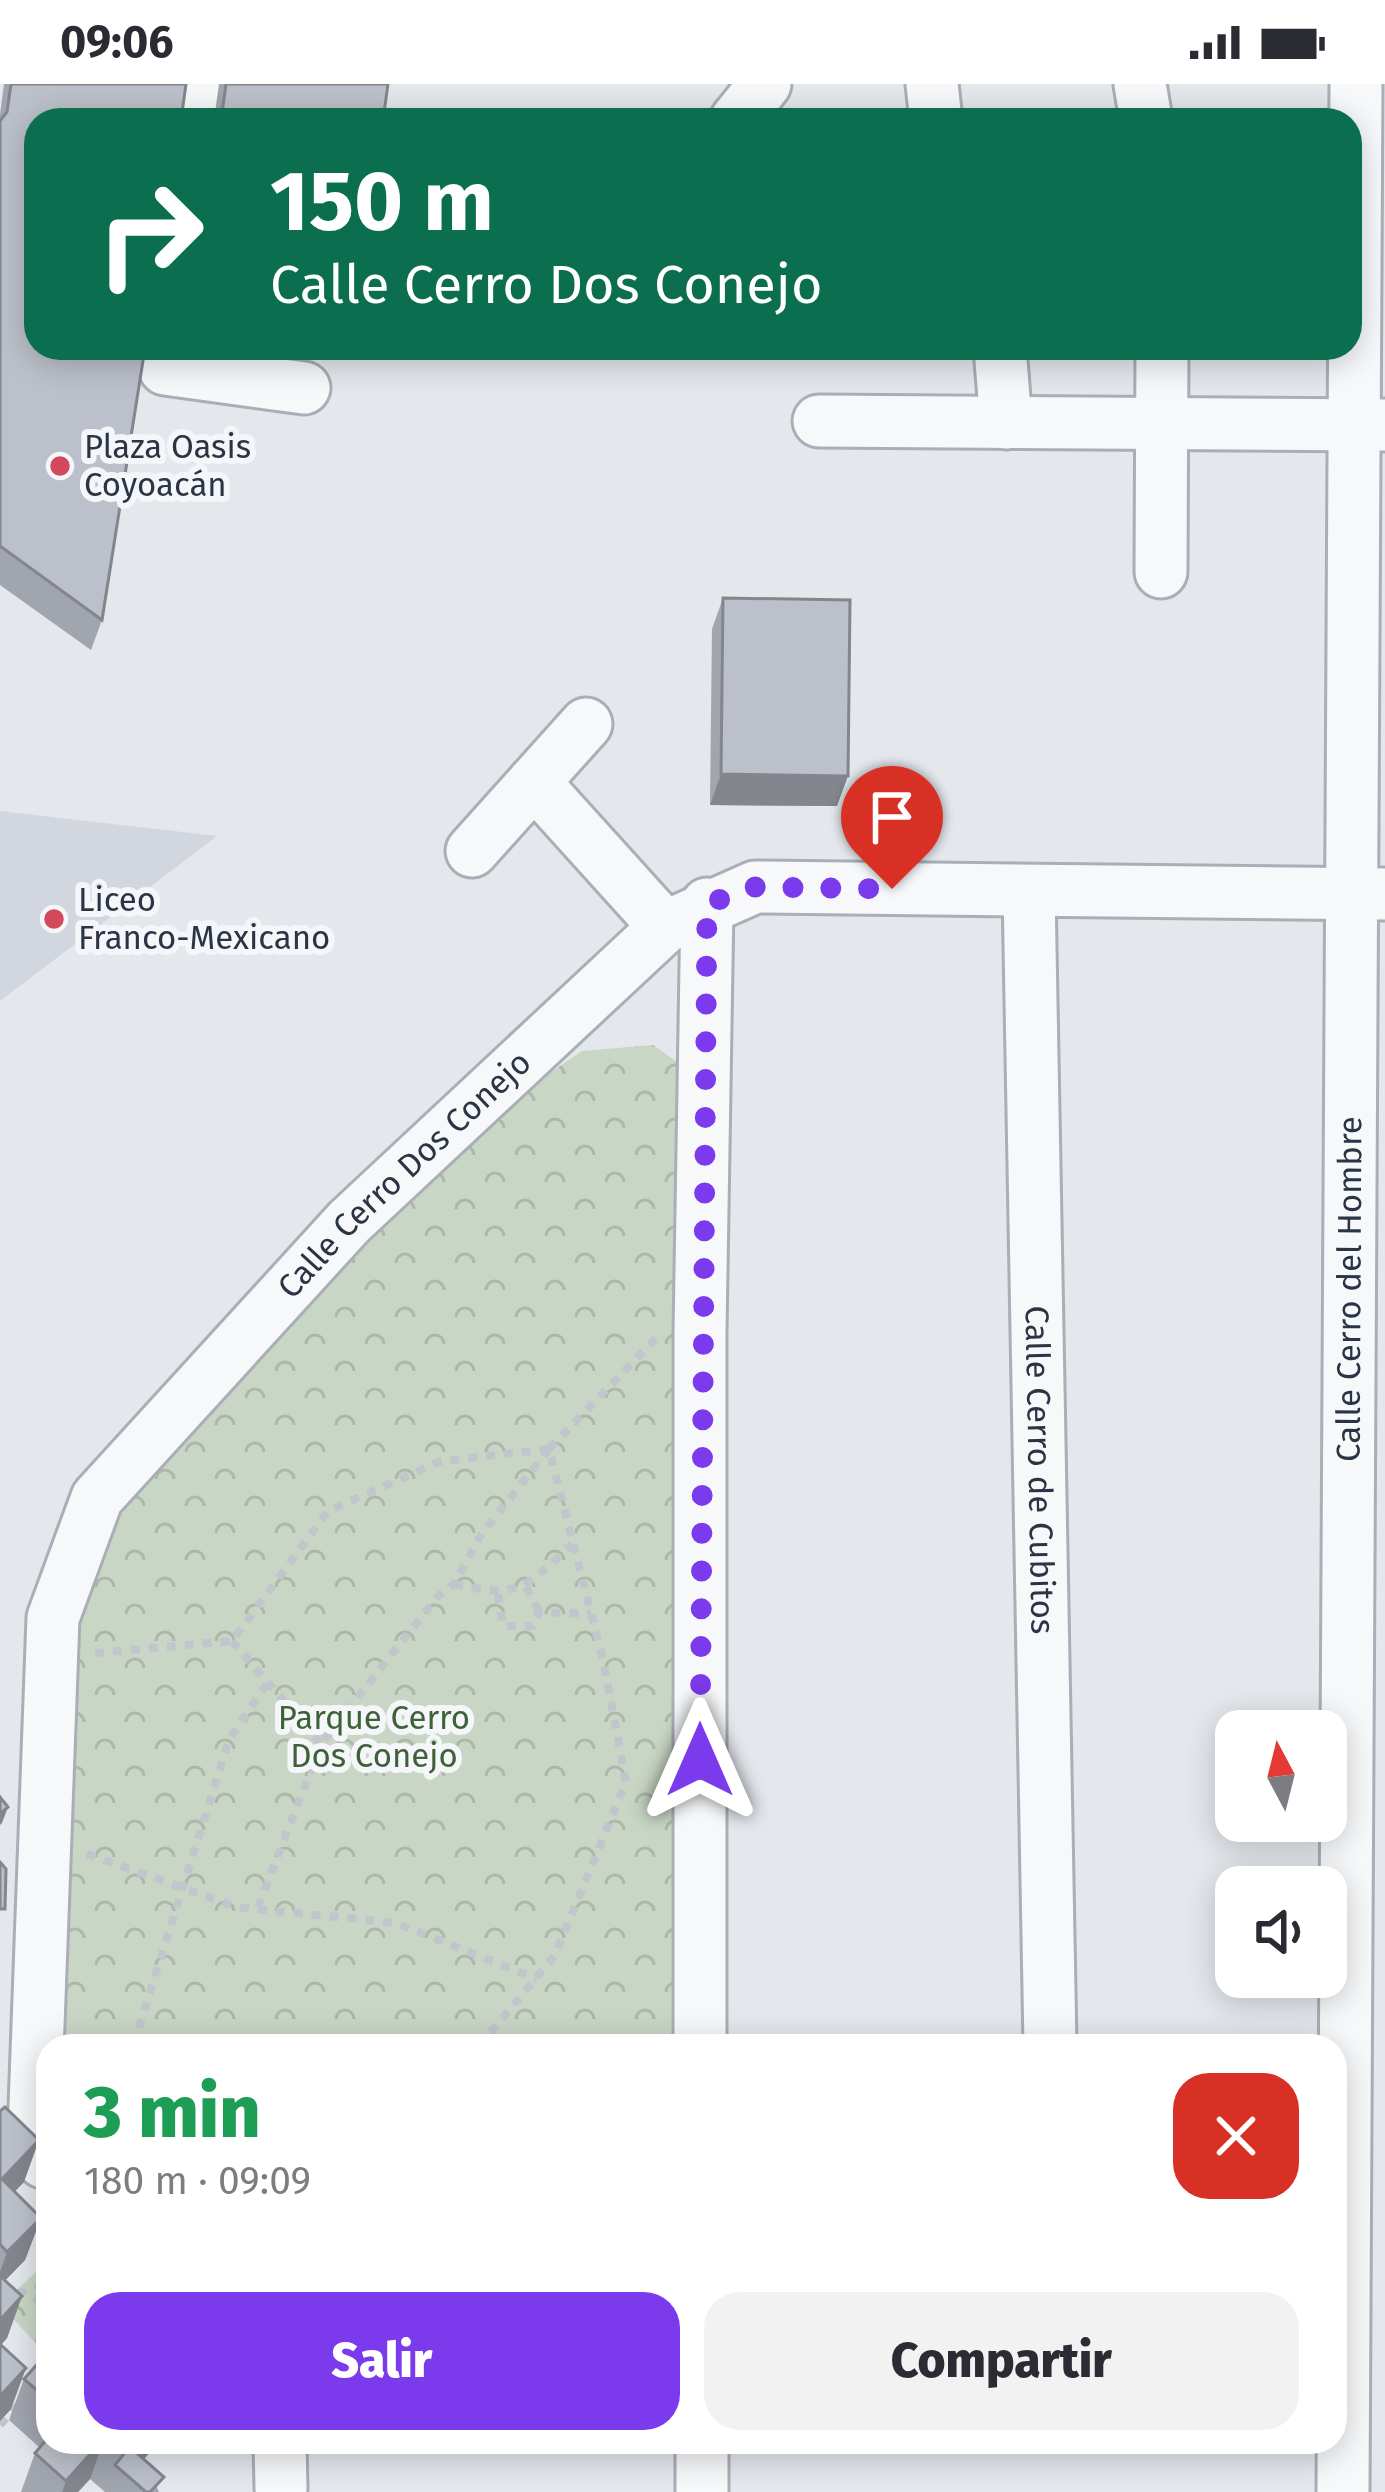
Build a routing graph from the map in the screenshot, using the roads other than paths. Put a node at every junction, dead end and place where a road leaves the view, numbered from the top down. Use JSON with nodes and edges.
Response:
{"nodes":[{"id":1,"x":765,"y":84,"type":"edge"},
{"id":2,"x":746,"y":108,"type":"edge"},
{"id":3,"x":1362,"y":241,"type":"edge"},
{"id":4,"x":167,"y":360,"type":"edge"},
{"id":5,"x":1001,"y":360,"type":"edge"},
{"id":6,"x":1162,"y":360,"type":"edge"},
{"id":7,"x":304,"y":388,"type":"dead end"},
{"id":8,"x":819,"y":421,"type":"dead end"},
{"id":9,"x":1160,"y":421,"type":"junction"},
{"id":10,"x":1006,"y":423,"type":"junction"},
{"id":11,"x":1369,"y":424,"type":"edge"},
{"id":12,"x":1161,"y":572,"type":"dead end"},
{"id":13,"x":586,"y":724,"type":"dead end"},
{"id":14,"x":534,"y":782,"type":"junction"},
{"id":15,"x":472,"y":850,"type":"dead end"},
{"id":16,"x":1029,"y":891,"type":"junction"},
{"id":17,"x":1369,"y":893,"type":"edge"},
{"id":18,"x":686,"y":915,"type":"junction"},
{"id":19,"x":43,"y":2034,"type":"edge"},
{"id":20,"x":700,"y":2034,"type":"edge"},
{"id":21,"x":1050,"y":2034,"type":"edge"},
{"id":22,"x":1356,"y":2166,"type":"edge"},
{"id":23,"x":1347,"y":2376,"type":"edge"},
{"id":24,"x":702,"y":2454,"type":"edge"},
{"id":25,"x":1344,"y":2454,"type":"edge"},
{"id":26,"x":702,"y":2492,"type":"edge"},
{"id":27,"x":1342,"y":2492,"type":"edge"}],
"edges":[{"from":1,"to":2,"type":"street"},
{"from":3,"to":11,"type":"street","name":"Calle Cerro del Hombre"},
{"from":4,"to":7,"type":"street"},
{"from":5,"to":10,"type":"street"},
{"from":6,"to":9,"type":"street"},
{"from":8,"to":10,"type":"street"},
{"from":9,"to":10,"type":"street"},
{"from":9,"to":11,"type":"street"},
{"from":9,"to":12,"type":"street"},
{"from":11,"to":17,"type":"street","name":"Calle Cerro del Hombre"},
{"from":13,"to":14,"type":"street"},
{"from":14,"to":15,"type":"street"},
{"from":14,"to":18,"type":"street"},
{"from":16,"to":17,"type":"street","name":"Calle Cerro Dos Conejo"},
{"from":16,"to":18,"type":"street","name":"Calle Cerro Dos Conejo"},
{"from":16,"to":21,"type":"street","name":"Calle Cerro de Cubitos"},
{"from":17,"to":22,"type":"street","name":"Calle Cerro del Hombre"},
{"from":18,"to":19,"type":"street","name":"Calle Cerro Dos Conejo"},
{"from":18,"to":20,"type":"street"},
{"from":22,"to":23,"type":"street","name":"Calle Cerro del Hombre"},
{"from":24,"to":26,"type":"street"},
{"from":25,"to":27,"type":"street","name":"Calle Cerro del Hombre"}]}
